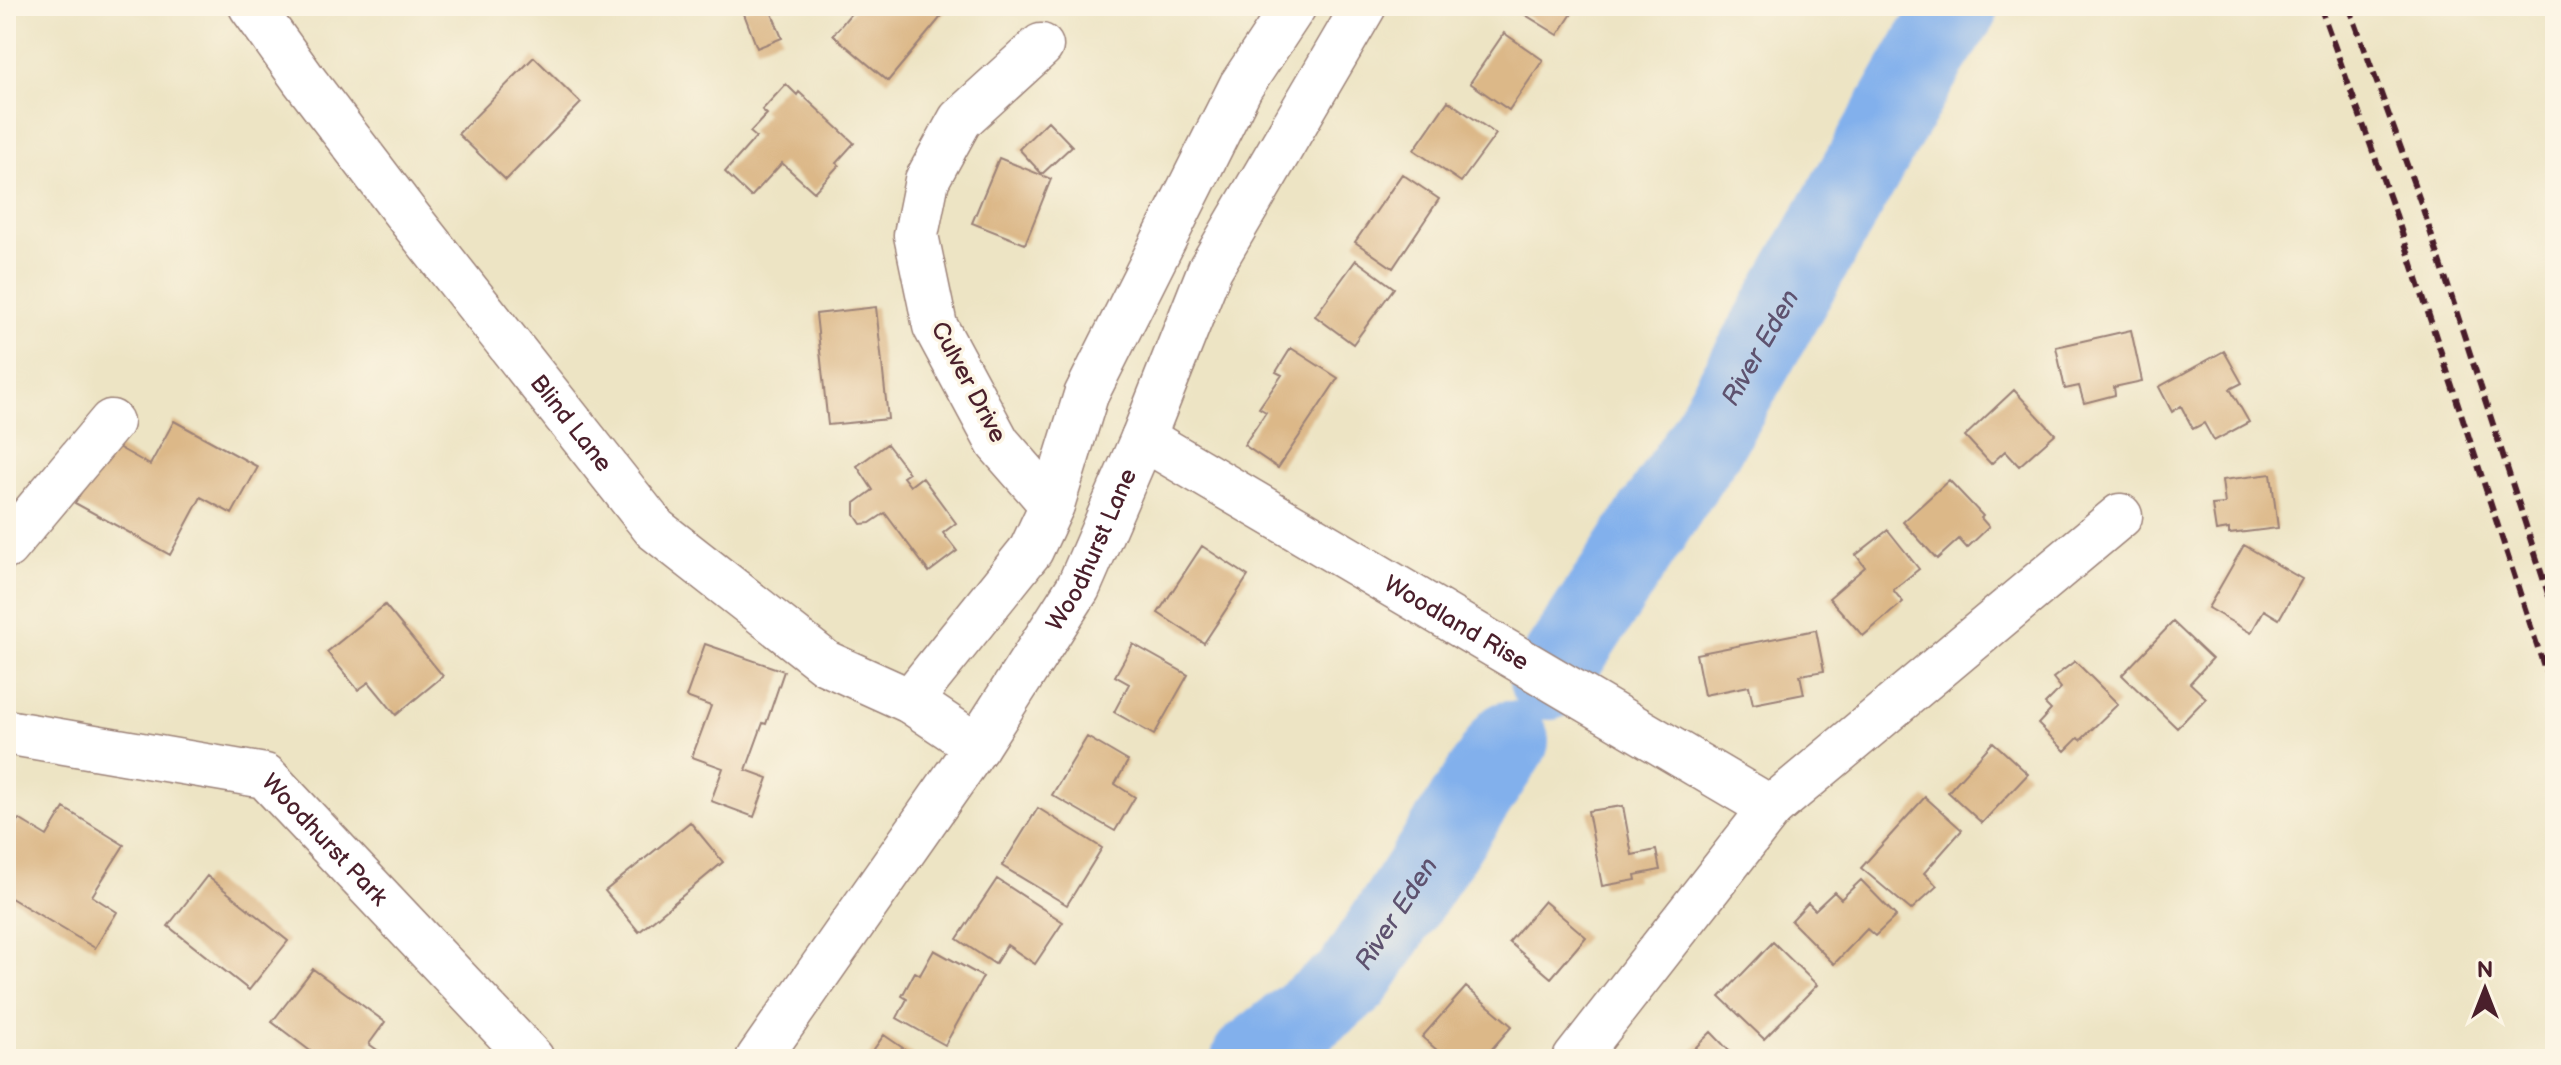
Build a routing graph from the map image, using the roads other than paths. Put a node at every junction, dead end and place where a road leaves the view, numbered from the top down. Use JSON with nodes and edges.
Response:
{"nodes":[{"id":1,"x":251,"y":6,"type":"edge"},
{"id":2,"x":1294,"y":6,"type":"edge"},
{"id":3,"x":1364,"y":6,"type":"edge"},
{"id":4,"x":1041,"y":46,"type":"dead end"},
{"id":5,"x":111,"y":422,"type":"dead end"},
{"id":6,"x":1143,"y":438,"type":"junction"},
{"id":7,"x":1052,"y":505,"type":"junction"},
{"id":8,"x":2120,"y":516,"type":"dead end"},
{"id":9,"x":6,"y":547,"type":"edge"},
{"id":10,"x":910,"y":701,"type":"junction"},
{"id":11,"x":6,"y":732,"type":"edge"},
{"id":12,"x":977,"y":746,"type":"junction"},
{"id":13,"x":1771,"y":808,"type":"junction"},
{"id":14,"x":532,"y":1059,"type":"edge"},
{"id":15,"x":758,"y":1059,"type":"edge"},
{"id":16,"x":1575,"y":1059,"type":"edge"}],
"edges":[{"from":1,"to":10,"type":"street","name":"Blind Lane"},
{"from":2,"to":7,"type":"street"},
{"from":3,"to":6,"type":"street","name":"Woodhurst Lane"},
{"from":4,"to":7,"type":"street","name":"Culver Drive"},
{"from":5,"to":9,"type":"street"},
{"from":6,"to":12,"type":"street","name":"Woodhurst Lane"},
{"from":6,"to":13,"type":"street","name":"Woodland Rise"},
{"from":7,"to":10,"type":"street"},
{"from":8,"to":13,"type":"street"},
{"from":10,"to":12,"type":"street","name":"Blind Lane"},
{"from":11,"to":14,"type":"street","name":"Woodhurst Park"},
{"from":12,"to":15,"type":"street","name":"Woodhurst Lane"},
{"from":13,"to":16,"type":"street"}]}
